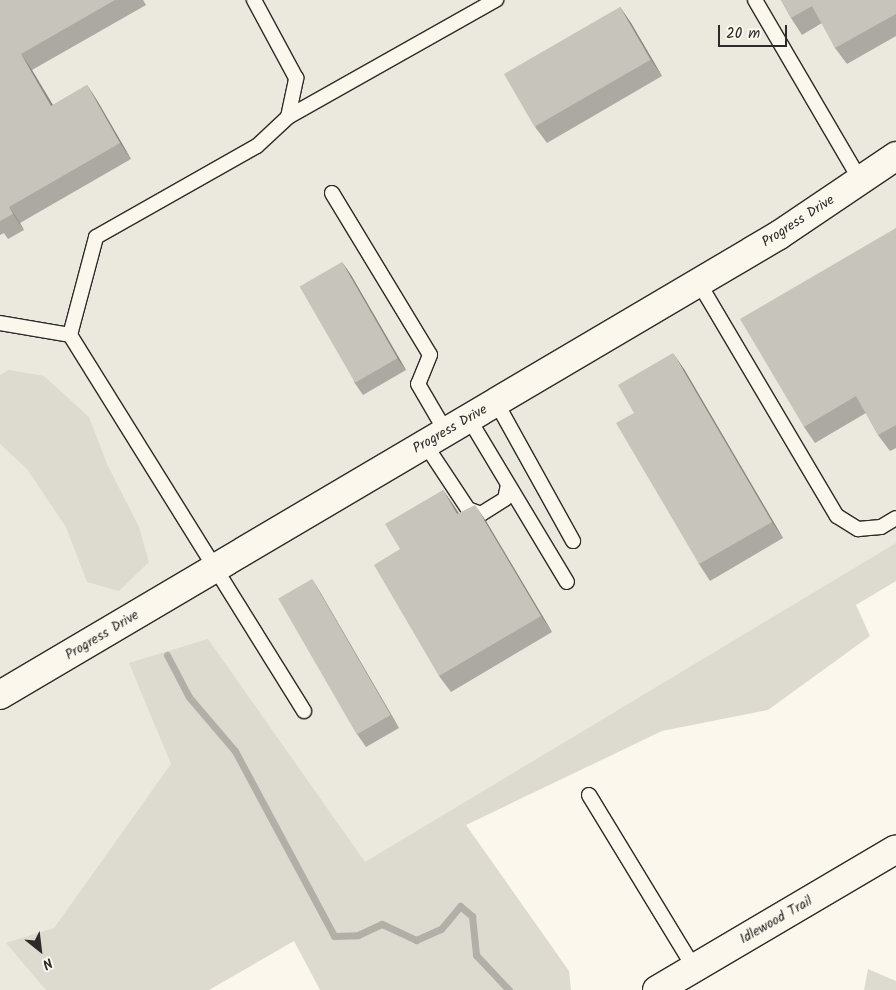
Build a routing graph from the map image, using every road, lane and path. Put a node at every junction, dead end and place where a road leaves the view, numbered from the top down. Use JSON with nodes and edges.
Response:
{"nodes":[{"id":1,"x":254,"y":0,"type":"edge"},
{"id":2,"x":496,"y":0,"type":"edge"},
{"id":3,"x":755,"y":0,"type":"edge"},
{"id":4,"x":288,"y":117,"type":"junction"},
{"id":5,"x":896,"y":156,"type":"edge"},
{"id":6,"x":860,"y":180,"type":"junction"},
{"id":7,"x":332,"y":193,"type":"dead end"},
{"id":8,"x":699,"y":283,"type":"junction"},
{"id":9,"x":0,"y":323,"type":"edge"},
{"id":10,"x":70,"y":335,"type":"junction"},
{"id":11,"x":496,"y":402,"type":"junction"},
{"id":12,"x":447,"y":432,"type":"junction"},
{"id":13,"x":508,"y":485,"type":"junction"},
{"id":14,"x":896,"y":518,"type":"edge"},
{"id":15,"x":573,"y":540,"type":"dead end"},
{"id":16,"x":214,"y":569,"type":"junction"},
{"id":17,"x":567,"y":582,"type":"dead end"},
{"id":18,"x":0,"y":696,"type":"edge"},
{"id":19,"x":304,"y":711,"type":"dead end"},
{"id":20,"x":589,"y":795,"type":"dead end"},
{"id":21,"x":896,"y":849,"type":"edge"},
{"id":22,"x":694,"y":968,"type":"junction"},
{"id":23,"x":657,"y":990,"type":"edge"}],
"edges":[{"from":1,"to":4,"type":"lane"},
{"from":2,"to":4,"type":"lane"},
{"from":3,"to":6,"type":"lane"},
{"from":4,"to":10,"type":"lane"},
{"from":5,"to":6,"type":"street","name":"Progress Drive"},
{"from":6,"to":8,"type":"street","name":"Progress Drive"},
{"from":7,"to":12,"type":"lane"},
{"from":8,"to":11,"type":"street","name":"Progress Drive"},
{"from":8,"to":14,"type":"lane"},
{"from":9,"to":10,"type":"lane"},
{"from":10,"to":16,"type":"lane"},
{"from":11,"to":12,"type":"street","name":"Progress Drive"},
{"from":11,"to":15,"type":"lane"},
{"from":12,"to":13,"type":"lane"},
{"from":12,"to":13,"type":"lane"},
{"from":12,"to":16,"type":"street","name":"Progress Drive"},
{"from":13,"to":17,"type":"lane"},
{"from":16,"to":18,"type":"street","name":"Progress Drive"},
{"from":16,"to":19,"type":"lane"},
{"from":20,"to":22,"type":"lane"},
{"from":21,"to":22,"type":"street","name":"Idlewood Trail"},
{"from":22,"to":23,"type":"street","name":"Idlewood Trail"}]}
